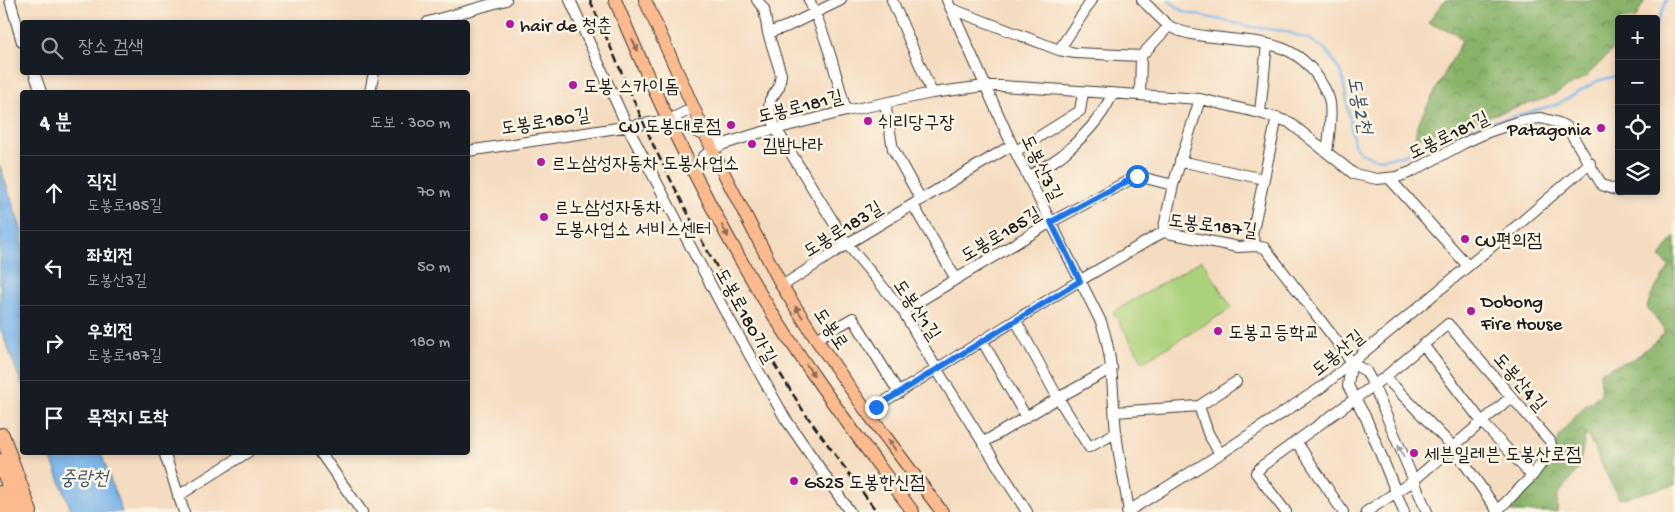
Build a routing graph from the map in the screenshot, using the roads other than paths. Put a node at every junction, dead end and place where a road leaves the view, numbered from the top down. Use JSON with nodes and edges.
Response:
{"nodes":[{"id":1,"x":10,"y":0,"type":"edge"},
{"id":2,"x":506,"y":0,"type":"edge"},
{"id":3,"x":570,"y":0,"type":"edge"},
{"id":4,"x":615,"y":0,"type":"edge"},
{"id":5,"x":645,"y":0,"type":"edge"},
{"id":6,"x":756,"y":0,"type":"edge"},
{"id":7,"x":809,"y":0,"type":"edge"},
{"id":8,"x":841,"y":0,"type":"edge"},
{"id":9,"x":892,"y":0,"type":"edge"},
{"id":10,"x":1092,"y":0,"type":"edge"},
{"id":11,"x":1142,"y":0,"type":"edge"},
{"id":12,"x":950,"y":5,"type":"edge"},
{"id":13,"x":815,"y":12,"type":"junction"},
{"id":14,"x":435,"y":20,"type":"edge"},
{"id":15,"x":1169,"y":26,"type":"junction"},
{"id":16,"x":768,"y":33,"type":"junction"},
{"id":17,"x":20,"y":35,"type":"edge"},
{"id":18,"x":1267,"y":44,"type":"junction"},
{"id":19,"x":1059,"y":50,"type":"junction"},
{"id":20,"x":1141,"y":56,"type":"junction"},
{"id":21,"x":35,"y":75,"type":"edge"},
{"id":22,"x":373,"y":75,"type":"edge"},
{"id":23,"x":985,"y":86,"type":"junction"},
{"id":24,"x":40,"y":90,"type":"edge"},
{"id":25,"x":370,"y":90,"type":"edge"},
{"id":26,"x":1083,"y":92,"type":"junction"},
{"id":27,"x":932,"y":93,"type":"junction"},
{"id":28,"x":1112,"y":94,"type":"junction"},
{"id":29,"x":1140,"y":95,"type":"junction"},
{"id":30,"x":1200,"y":100,"type":"junction"},
{"id":31,"x":885,"y":103,"type":"junction"},
{"id":32,"x":693,"y":108,"type":"junction"},
{"id":33,"x":846,"y":111,"type":"junction"},
{"id":34,"x":1260,"y":113,"type":"junction"},
{"id":35,"x":1277,"y":117,"type":"junction"},
{"id":36,"x":669,"y":120,"type":"junction"},
{"id":37,"x":627,"y":126,"type":"junction"},
{"id":38,"x":776,"y":129,"type":"junction"},
{"id":39,"x":705,"y":135,"type":"junction"},
{"id":40,"x":724,"y":144,"type":"junction"},
{"id":41,"x":1014,"y":148,"type":"junction"},
{"id":42,"x":470,"y":150,"type":"edge"},
{"id":43,"x":712,"y":150,"type":"junction"},
{"id":44,"x":1327,"y":152,"type":"junction"},
{"id":45,"x":1180,"y":161,"type":"junction"},
{"id":46,"x":1590,"y":163,"type":"junction"},
{"id":47,"x":694,"y":172,"type":"junction"},
{"id":48,"x":1028,"y":176,"type":"junction"},
{"id":49,"x":1389,"y":178,"type":"junction"},
{"id":50,"x":1264,"y":179,"type":"junction"},
{"id":51,"x":1173,"y":185,"type":"junction"},
{"id":52,"x":1615,"y":190,"type":"edge"},
{"id":53,"x":917,"y":202,"type":"junction"},
{"id":54,"x":1051,"y":222,"type":"junction"},
{"id":55,"x":1164,"y":232,"type":"junction"},
{"id":56,"x":847,"y":244,"type":"junction"},
{"id":57,"x":1256,"y":246,"type":"junction"},
{"id":58,"x":1468,"y":266,"type":"junction"},
{"id":59,"x":956,"y":279,"type":"junction"},
{"id":60,"x":1080,"y":281,"type":"junction"},
{"id":61,"x":782,"y":286,"type":"junction"},
{"id":62,"x":903,"y":311,"type":"junction"},
{"id":63,"x":1016,"y":321,"type":"junction"},
{"id":64,"x":816,"y":339,"type":"junction"},
{"id":65,"x":983,"y":342,"type":"junction"},
{"id":66,"x":1424,"y":346,"type":"junction"},
{"id":67,"x":1351,"y":363,"type":"junction"},
{"id":68,"x":1112,"y":368,"type":"junction"},
{"id":69,"x":937,"y":370,"type":"junction"},
{"id":70,"x":1385,"y":377,"type":"junction"},
{"id":71,"x":1236,"y":382,"type":"dead end"},
{"id":72,"x":1373,"y":384,"type":"junction"},
{"id":73,"x":899,"y":393,"type":"junction"},
{"id":74,"x":1512,"y":397,"type":"junction"},
{"id":75,"x":1058,"y":398,"type":"junction"},
{"id":76,"x":1355,"y":398,"type":"junction"},
{"id":77,"x":1199,"y":406,"type":"junction"},
{"id":78,"x":867,"y":412,"type":"junction"},
{"id":79,"x":1115,"y":412,"type":"junction"},
{"id":80,"x":1026,"y":417,"type":"junction"},
{"id":81,"x":1482,"y":422,"type":"junction"},
{"id":82,"x":1116,"y":433,"type":"junction"},
{"id":83,"x":2,"y":435,"type":"dead end"},
{"id":84,"x":1296,"y":441,"type":"junction"},
{"id":85,"x":984,"y":442,"type":"junction"},
{"id":86,"x":1453,"y":447,"type":"junction"},
{"id":87,"x":1220,"y":454,"type":"junction"},
{"id":88,"x":165,"y":455,"type":"edge"},
{"id":89,"x":243,"y":455,"type":"edge"},
{"id":90,"x":322,"y":455,"type":"edge"},
{"id":91,"x":0,"y":461,"type":"edge"},
{"id":92,"x":1532,"y":476,"type":"junction"},
{"id":93,"x":1413,"y":481,"type":"junction"},
{"id":94,"x":1400,"y":490,"type":"junction"},
{"id":95,"x":0,"y":493,"type":"edge"},
{"id":96,"x":178,"y":496,"type":"junction"},
{"id":97,"x":1496,"y":511,"type":"edge"},
{"id":98,"x":8,"y":512,"type":"edge"},
{"id":99,"x":18,"y":512,"type":"edge"},
{"id":100,"x":30,"y":512,"type":"edge"},
{"id":101,"x":184,"y":512,"type":"edge"},
{"id":102,"x":362,"y":512,"type":"edge"},
{"id":103,"x":850,"y":512,"type":"edge"},
{"id":104,"x":913,"y":512,"type":"edge"},
{"id":105,"x":942,"y":512,"type":"edge"},
{"id":106,"x":1027,"y":512,"type":"edge"},
{"id":107,"x":1128,"y":512,"type":"edge"},
{"id":108,"x":1286,"y":512,"type":"edge"},
{"id":109,"x":1343,"y":512,"type":"edge"},
{"id":110,"x":1366,"y":512,"type":"edge"},
{"id":111,"x":1404,"y":512,"type":"edge"},
{"id":112,"x":1426,"y":512,"type":"edge"}],
"edges":[{"from":1,"to":17,"type":"street"},
{"from":2,"to":14,"type":"street"},
{"from":3,"to":37,"type":"street","name":"도봉로180길"},
{"from":4,"to":36,"type":"main road","one_way":true},
{"from":5,"to":32,"type":"main road","name":"도봉로"},
{"from":6,"to":16,"type":"street","name":"도봉산1길"},
{"from":7,"to":13,"type":"street"},
{"from":8,"to":13,"type":"street"},
{"from":9,"to":27,"type":"street"},
{"from":10,"to":19,"type":"street"},
{"from":11,"to":15,"type":"street"},
{"from":12,"to":19,"type":"street","name":"도봉산3길"},
{"from":12,"to":23,"type":"street","name":"도봉산3길"},
{"from":13,"to":16,"type":"street"},
{"from":13,"to":33,"type":"street"},
{"from":15,"to":18,"type":"street"},
{"from":15,"to":20,"type":"street"},
{"from":16,"to":38,"type":"street","name":"도봉산1길"},
{"from":18,"to":34,"type":"street"},
{"from":18,"to":44,"type":"street"},
{"from":19,"to":20,"type":"street","name":"도봉산3길"},
{"from":20,"to":29,"type":"street"},
{"from":21,"to":24,"type":"street"},
{"from":22,"to":25,"type":"street"},
{"from":23,"to":26,"type":"street","name":"도봉로181길"},
{"from":23,"to":27,"type":"street","name":"도봉로181길"},
{"from":23,"to":41,"type":"street","name":"도봉산3길"},
{"from":26,"to":28,"type":"street","name":"도봉로181길"},
{"from":26,"to":41,"type":"street"},
{"from":27,"to":31,"type":"street","name":"도봉로181길"},
{"from":28,"to":29,"type":"street","name":"도봉로181길"},
{"from":28,"to":48,"type":"street"},
{"from":29,"to":30,"type":"street","name":"도봉로181길"},
{"from":30,"to":34,"type":"street","name":"도봉로181길"},
{"from":30,"to":45,"type":"street"},
{"from":31,"to":33,"type":"street","name":"도봉로181길"},
{"from":31,"to":53,"type":"street"},
{"from":32,"to":36,"type":"street","name":"도봉로180길"},
{"from":32,"to":39,"type":"main road","name":"도봉로"},
{"from":33,"to":38,"type":"street","name":"도봉로181길"},
{"from":34,"to":35,"type":"street","name":"도봉로181길"},
{"from":35,"to":44,"type":"street","name":"도봉로181길"},
{"from":35,"to":50,"type":"street"},
{"from":36,"to":37,"type":"street","name":"도봉로180길"},
{"from":36,"to":39,"type":"street"},
{"from":36,"to":47,"type":"main road"},
{"from":37,"to":42,"type":"street","name":"도봉로180길"},
{"from":37,"to":103,"type":"street","name":"도봉로180가길"},
{"from":38,"to":40,"type":"street","name":"도봉로181길"},
{"from":38,"to":56,"type":"street","name":"도봉산1길"},
{"from":39,"to":40,"type":"street"},
{"from":39,"to":43,"type":"main road","name":"도봉로"},
{"from":40,"to":43,"type":"street"},
{"from":41,"to":48,"type":"street","name":"도봉산3길"},
{"from":41,"to":53,"type":"street","name":"도봉로183길"},
{"from":43,"to":47,"type":"street"},
{"from":43,"to":61,"type":"main road","name":"도봉로"},
{"from":44,"to":49,"type":"street","name":"도봉로181길"},
{"from":45,"to":50,"type":"street"},
{"from":45,"to":51,"type":"street"},
{"from":46,"to":49,"type":"street","name":"도봉로181길"},
{"from":46,"to":52,"type":"street","name":"도봉로181길"},
{"from":46,"to":58,"type":"street","name":"도봉산길"},
{"from":47,"to":104,"type":"main road","one_way":true},
{"from":48,"to":54,"type":"street","name":"도봉산3길"},
{"from":49,"to":58,"type":"street"},
{"from":50,"to":57,"type":"street"},
{"from":51,"to":54,"type":"street","name":"도봉로185길"},
{"from":51,"to":55,"type":"street"},
{"from":53,"to":56,"type":"street","name":"도봉로183길"},
{"from":53,"to":59,"type":"street"},
{"from":54,"to":59,"type":"street","name":"도봉로185길"},
{"from":54,"to":60,"type":"street","name":"도봉산3길"},
{"from":55,"to":57,"type":"street","name":"도봉로187길"},
{"from":55,"to":60,"type":"street","name":"도봉로187길"},
{"from":56,"to":61,"type":"street","name":"도봉로183길"},
{"from":56,"to":62,"type":"street","name":"도봉산1길"},
{"from":57,"to":67,"type":"street","name":"도봉로187길"},
{"from":58,"to":67,"type":"street","name":"도봉산길"},
{"from":59,"to":62,"type":"street","name":"도봉로185길"},
{"from":60,"to":63,"type":"street","name":"도봉로187길"},
{"from":60,"to":68,"type":"street","name":"도봉산3길"},
{"from":64,"to":61,"type":"main road","name":"도봉로","one_way":true},
{"from":62,"to":69,"type":"street","name":"도봉산1길"},
{"from":63,"to":65,"type":"street","name":"도봉로187길"},
{"from":63,"to":75,"type":"street"},
{"from":64,"to":73,"type":"street"},
{"from":64,"to":78,"type":"main road","name":"도봉로"},
{"from":65,"to":69,"type":"street","name":"도봉로187길"},
{"from":65,"to":80,"type":"street"},
{"from":66,"to":70,"type":"street","name":"도봉산4길"},
{"from":66,"to":74,"type":"street","name":"도봉산4길"},
{"from":66,"to":81,"type":"street"},
{"from":67,"to":72,"type":"street"},
{"from":67,"to":76,"type":"street"},
{"from":67,"to":87,"type":"street","name":"도봉산길"},
{"from":68,"to":75,"type":"street"},
{"from":68,"to":79,"type":"street","name":"도봉산3길"},
{"from":69,"to":73,"type":"street","name":"도봉로187길"},
{"from":69,"to":85,"type":"street","name":"도봉산1길"},
{"from":70,"to":72,"type":"street","name":"도봉산4길"},
{"from":70,"to":86,"type":"street"},
{"from":71,"to":77,"type":"street"},
{"from":72,"to":76,"type":"street","name":"도봉산4길"},
{"from":93,"to":72,"type":"street","one_way":true},
{"from":73,"to":78,"type":"street","name":"도봉로187길"},
{"from":74,"to":81,"type":"street"},
{"from":74,"to":92,"type":"street","name":"도봉산4길"},
{"from":75,"to":80,"type":"street"},
{"from":75,"to":82,"type":"street"},
{"from":76,"to":84,"type":"street","name":"도봉산4길"},
{"from":76,"to":94,"type":"street"},
{"from":77,"to":79,"type":"street"},
{"from":77,"to":87,"type":"street"},
{"from":105,"to":78,"type":"main road","name":"도봉로","one_way":true},
{"from":79,"to":82,"type":"street","name":"도봉산3길"},
{"from":80,"to":85,"type":"street"},
{"from":81,"to":86,"type":"street"},
{"from":81,"to":92,"type":"street"},
{"from":82,"to":107,"type":"street","name":"도봉산3길"},
{"from":83,"to":100,"type":"highway"},
{"from":84,"to":108,"type":"street","name":"도봉산4길"},
{"from":84,"to":109,"type":"street"},
{"from":85,"to":106,"type":"street","name":"도봉산1길"},
{"from":86,"to":93,"type":"street"},
{"from":86,"to":97,"type":"street"},
{"from":87,"to":107,"type":"street","name":"도봉산길"},
{"from":88,"to":96,"type":"street"},
{"from":89,"to":96,"type":"street"},
{"from":90,"to":102,"type":"street"},
{"from":91,"to":99,"type":"highway"},
{"from":92,"to":97,"type":"street","name":"도봉산4길"},
{"from":93,"to":94,"type":"street"},
{"from":93,"to":112,"type":"street"},
{"from":94,"to":110,"type":"street"},
{"from":94,"to":111,"type":"street"},
{"from":95,"to":98,"type":"highway"},
{"from":96,"to":101,"type":"street"}]}
